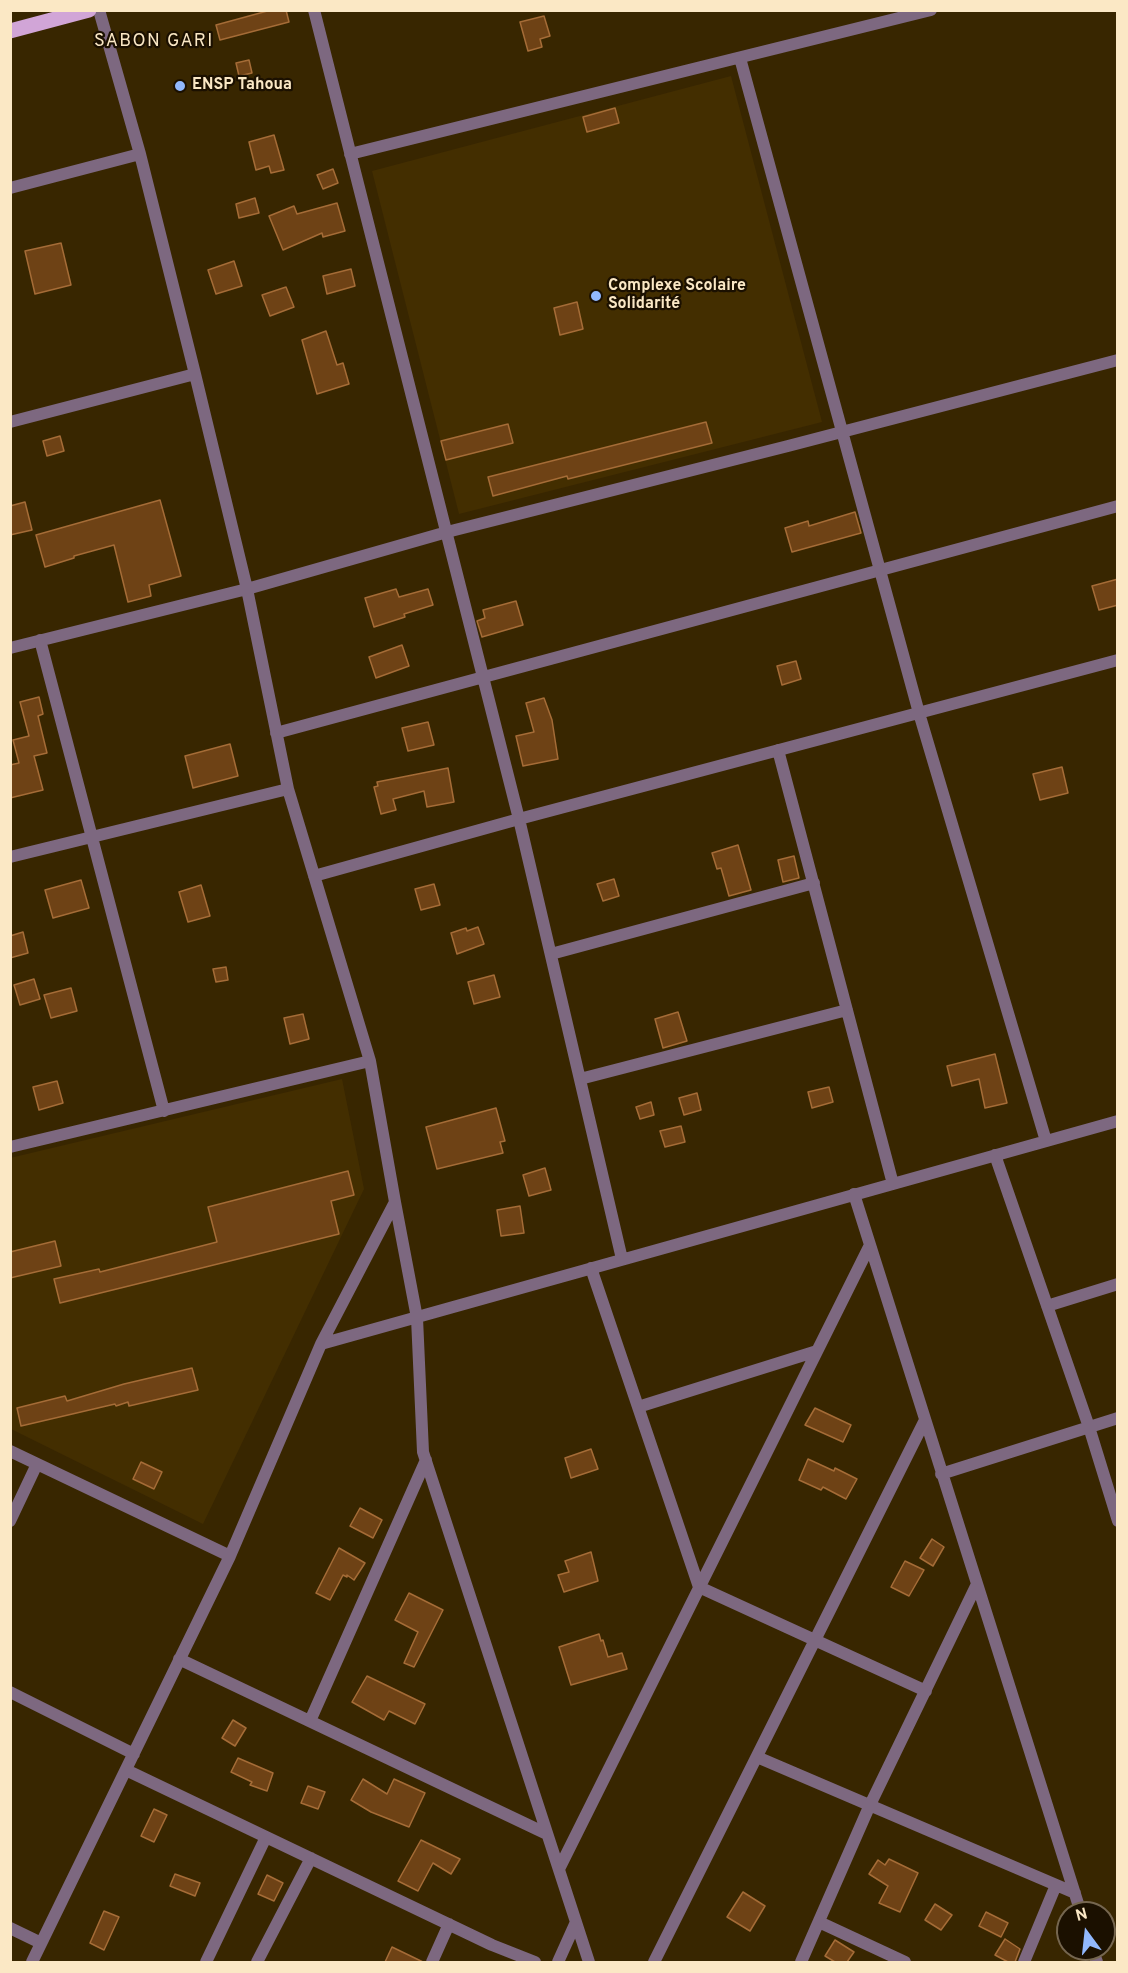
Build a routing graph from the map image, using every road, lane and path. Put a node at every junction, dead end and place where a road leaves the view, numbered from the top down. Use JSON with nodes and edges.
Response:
{"nodes":[{"id":1,"x":89,"y":10,"type":"edge"},
{"id":2,"x":99,"y":10,"type":"edge"},
{"id":3,"x":314,"y":10,"type":"edge"},
{"id":4,"x":931,"y":10,"type":"edge"},
{"id":5,"x":10,"y":31,"type":"edge"},
{"id":6,"x":740,"y":58,"type":"junction"},
{"id":7,"x":140,"y":154,"type":"junction"},
{"id":8,"x":350,"y":154,"type":"junction"},
{"id":9,"x":10,"y":188,"type":"edge"},
{"id":10,"x":1118,"y":360,"type":"edge"},
{"id":11,"x":195,"y":374,"type":"junction"},
{"id":12,"x":10,"y":422,"type":"edge"},
{"id":13,"x":842,"y":432,"type":"junction"},
{"id":14,"x":1118,"y":506,"type":"edge"},
{"id":15,"x":447,"y":532,"type":"junction"},
{"id":16,"x":880,"y":570,"type":"junction"},
{"id":17,"x":247,"y":589,"type":"junction"},
{"id":18,"x":40,"y":640,"type":"junction"},
{"id":19,"x":10,"y":648,"type":"edge"},
{"id":20,"x":1118,"y":660,"type":"edge"},
{"id":21,"x":483,"y":677,"type":"junction"},
{"id":22,"x":919,"y":713,"type":"junction"},
{"id":23,"x":276,"y":733,"type":"junction"},
{"id":24,"x":778,"y":750,"type":"junction"},
{"id":25,"x":288,"y":789,"type":"junction"},
{"id":26,"x":519,"y":819,"type":"junction"},
{"id":27,"x":93,"y":836,"type":"junction"},
{"id":28,"x":10,"y":857,"type":"edge"},
{"id":29,"x":314,"y":876,"type":"junction"},
{"id":30,"x":814,"y":883,"type":"junction"},
{"id":31,"x":551,"y":954,"type":"junction"},
{"id":32,"x":847,"y":1010,"type":"junction"},
{"id":33,"x":370,"y":1061,"type":"junction"},
{"id":34,"x":580,"y":1079,"type":"junction"},
{"id":35,"x":164,"y":1111,"type":"junction"},
{"id":36,"x":1118,"y":1121,"type":"edge"},
{"id":37,"x":1046,"y":1141,"type":"junction"},
{"id":38,"x":10,"y":1147,"type":"edge"},
{"id":39,"x":996,"y":1155,"type":"junction"},
{"id":40,"x":893,"y":1184,"type":"junction"},
{"id":41,"x":854,"y":1194,"type":"junction"},
{"id":42,"x":395,"y":1202,"type":"junction"},
{"id":43,"x":870,"y":1245,"type":"junction"},
{"id":44,"x":622,"y":1259,"type":"junction"},
{"id":45,"x":591,"y":1268,"type":"junction"},
{"id":46,"x":1118,"y":1284,"type":"edge"},
{"id":47,"x":1047,"y":1306,"type":"junction"},
{"id":48,"x":417,"y":1318,"type":"junction"},
{"id":49,"x":321,"y":1344,"type":"junction"},
{"id":50,"x":817,"y":1351,"type":"junction"},
{"id":51,"x":638,"y":1407,"type":"junction"},
{"id":52,"x":1118,"y":1418,"type":"edge"},
{"id":53,"x":925,"y":1420,"type":"junction"},
{"id":54,"x":1089,"y":1427,"type":"junction"},
{"id":55,"x":10,"y":1451,"type":"edge"},
{"id":56,"x":426,"y":1460,"type":"junction"},
{"id":57,"x":38,"y":1464,"type":"junction"},
{"id":58,"x":941,"y":1474,"type":"junction"},
{"id":59,"x":10,"y":1521,"type":"edge"},
{"id":60,"x":1118,"y":1521,"type":"edge"},
{"id":61,"x":230,"y":1556,"type":"junction"},
{"id":62,"x":976,"y":1586,"type":"junction"},
{"id":63,"x":699,"y":1587,"type":"junction"},
{"id":64,"x":815,"y":1640,"type":"junction"},
{"id":65,"x":179,"y":1659,"type":"junction"},
{"id":66,"x":926,"y":1691,"type":"junction"},
{"id":67,"x":10,"y":1692,"type":"edge"},
{"id":68,"x":310,"y":1721,"type":"junction"},
{"id":69,"x":134,"y":1754,"type":"junction"},
{"id":70,"x":757,"y":1757,"type":"junction"},
{"id":71,"x":126,"y":1770,"type":"junction"},
{"id":72,"x":871,"y":1806,"type":"junction"},
{"id":73,"x":547,"y":1834,"type":"junction"},
{"id":74,"x":266,"y":1837,"type":"junction"},
{"id":75,"x":310,"y":1858,"type":"junction"},
{"id":76,"x":559,"y":1869,"type":"junction"},
{"id":77,"x":1056,"y":1885,"type":"junction"},
{"id":78,"x":1075,"y":1893,"type":"junction"},
{"id":79,"x":1077,"y":1901,"type":"edge"},
{"id":80,"x":576,"y":1922,"type":"junction"},
{"id":81,"x":819,"y":1922,"type":"junction"},
{"id":82,"x":449,"y":1924,"type":"junction"},
{"id":83,"x":10,"y":1928,"type":"edge"},
{"id":84,"x":41,"y":1943,"type":"junction"},
{"id":85,"x":32,"y":1962,"type":"edge"},
{"id":86,"x":206,"y":1962,"type":"edge"},
{"id":87,"x":257,"y":1962,"type":"edge"},
{"id":88,"x":432,"y":1962,"type":"edge"},
{"id":89,"x":535,"y":1962,"type":"edge"},
{"id":90,"x":558,"y":1962,"type":"edge"},
{"id":91,"x":589,"y":1962,"type":"edge"},
{"id":92,"x":654,"y":1962,"type":"edge"},
{"id":93,"x":801,"y":1962,"type":"edge"},
{"id":94,"x":905,"y":1962,"type":"edge"},
{"id":95,"x":1024,"y":1962,"type":"edge"}],
"edges":[{"from":1,"to":5,"type":"main road"},
{"from":2,"to":7,"type":"street"},
{"from":3,"to":8,"type":"street"},
{"from":4,"to":6,"type":"street"},
{"from":6,"to":8,"type":"street"},
{"from":6,"to":13,"type":"street"},
{"from":7,"to":9,"type":"street"},
{"from":7,"to":11,"type":"street"},
{"from":8,"to":15,"type":"street"},
{"from":10,"to":13,"type":"street"},
{"from":11,"to":12,"type":"street"},
{"from":11,"to":17,"type":"street"},
{"from":13,"to":15,"type":"street"},
{"from":13,"to":16,"type":"street"},
{"from":14,"to":16,"type":"street"},
{"from":15,"to":17,"type":"street"},
{"from":15,"to":21,"type":"street"},
{"from":16,"to":21,"type":"street"},
{"from":16,"to":22,"type":"street"},
{"from":17,"to":18,"type":"street"},
{"from":17,"to":23,"type":"street"},
{"from":18,"to":19,"type":"street"},
{"from":18,"to":27,"type":"street"},
{"from":20,"to":22,"type":"street"},
{"from":21,"to":23,"type":"street"},
{"from":21,"to":26,"type":"street"},
{"from":22,"to":24,"type":"street"},
{"from":22,"to":37,"type":"street"},
{"from":23,"to":25,"type":"street"},
{"from":24,"to":26,"type":"street"},
{"from":24,"to":30,"type":"street"},
{"from":25,"to":27,"type":"street"},
{"from":25,"to":29,"type":"street"},
{"from":26,"to":29,"type":"street"},
{"from":26,"to":31,"type":"street"},
{"from":27,"to":28,"type":"street"},
{"from":27,"to":35,"type":"street"},
{"from":29,"to":33,"type":"street"},
{"from":30,"to":31,"type":"street"},
{"from":30,"to":32,"type":"street"},
{"from":31,"to":34,"type":"street"},
{"from":32,"to":34,"type":"street"},
{"from":32,"to":40,"type":"street"},
{"from":33,"to":35,"type":"street"},
{"from":33,"to":42,"type":"street"},
{"from":34,"to":44,"type":"street"},
{"from":35,"to":38,"type":"street"},
{"from":36,"to":37,"type":"street"},
{"from":37,"to":39,"type":"street"},
{"from":39,"to":40,"type":"street"},
{"from":39,"to":47,"type":"street"},
{"from":40,"to":41,"type":"street"},
{"from":41,"to":43,"type":"street"},
{"from":41,"to":44,"type":"street"},
{"from":42,"to":48,"type":"street"},
{"from":42,"to":49,"type":"street"},
{"from":43,"to":50,"type":"street"},
{"from":43,"to":53,"type":"street"},
{"from":44,"to":45,"type":"street"},
{"from":45,"to":48,"type":"street"},
{"from":45,"to":51,"type":"street"},
{"from":46,"to":47,"type":"street"},
{"from":47,"to":54,"type":"street"},
{"from":48,"to":49,"type":"street"},
{"from":48,"to":56,"type":"street"},
{"from":49,"to":61,"type":"street"},
{"from":50,"to":51,"type":"street"},
{"from":50,"to":63,"type":"street"},
{"from":51,"to":63,"type":"street"},
{"from":52,"to":54,"type":"street"},
{"from":53,"to":58,"type":"street"},
{"from":53,"to":64,"type":"street"},
{"from":54,"to":58,"type":"street"},
{"from":54,"to":60,"type":"street"},
{"from":55,"to":57,"type":"street"},
{"from":56,"to":68,"type":"street"},
{"from":56,"to":73,"type":"street"},
{"from":57,"to":59,"type":"street"},
{"from":57,"to":61,"type":"street"},
{"from":58,"to":62,"type":"street"},
{"from":61,"to":65,"type":"street"},
{"from":62,"to":66,"type":"street"},
{"from":62,"to":78,"type":"street"},
{"from":63,"to":64,"type":"street"},
{"from":63,"to":76,"type":"street"},
{"from":64,"to":66,"type":"street"},
{"from":64,"to":70,"type":"street"},
{"from":65,"to":68,"type":"street"},
{"from":65,"to":69,"type":"street"},
{"from":66,"to":72,"type":"street"},
{"from":67,"to":69,"type":"street"},
{"from":68,"to":73,"type":"street"},
{"from":69,"to":71,"type":"street"},
{"from":70,"to":72,"type":"street"},
{"from":70,"to":92,"type":"street"},
{"from":71,"to":74,"type":"street"},
{"from":71,"to":84,"type":"street"},
{"from":72,"to":77,"type":"street"},
{"from":72,"to":81,"type":"street"},
{"from":73,"to":76,"type":"street"},
{"from":74,"to":75,"type":"street"},
{"from":74,"to":86,"type":"street"},
{"from":75,"to":82,"type":"street"},
{"from":75,"to":87,"type":"street"},
{"from":76,"to":80,"type":"street"},
{"from":77,"to":78,"type":"street"},
{"from":77,"to":95,"type":"street"},
{"from":78,"to":79,"type":"street"},
{"from":80,"to":90,"type":"street"},
{"from":80,"to":91,"type":"street"},
{"from":81,"to":93,"type":"street"},
{"from":81,"to":94,"type":"street"},
{"from":82,"to":88,"type":"street"},
{"from":82,"to":89,"type":"street"},
{"from":83,"to":84,"type":"street"},
{"from":84,"to":85,"type":"street"}]}
